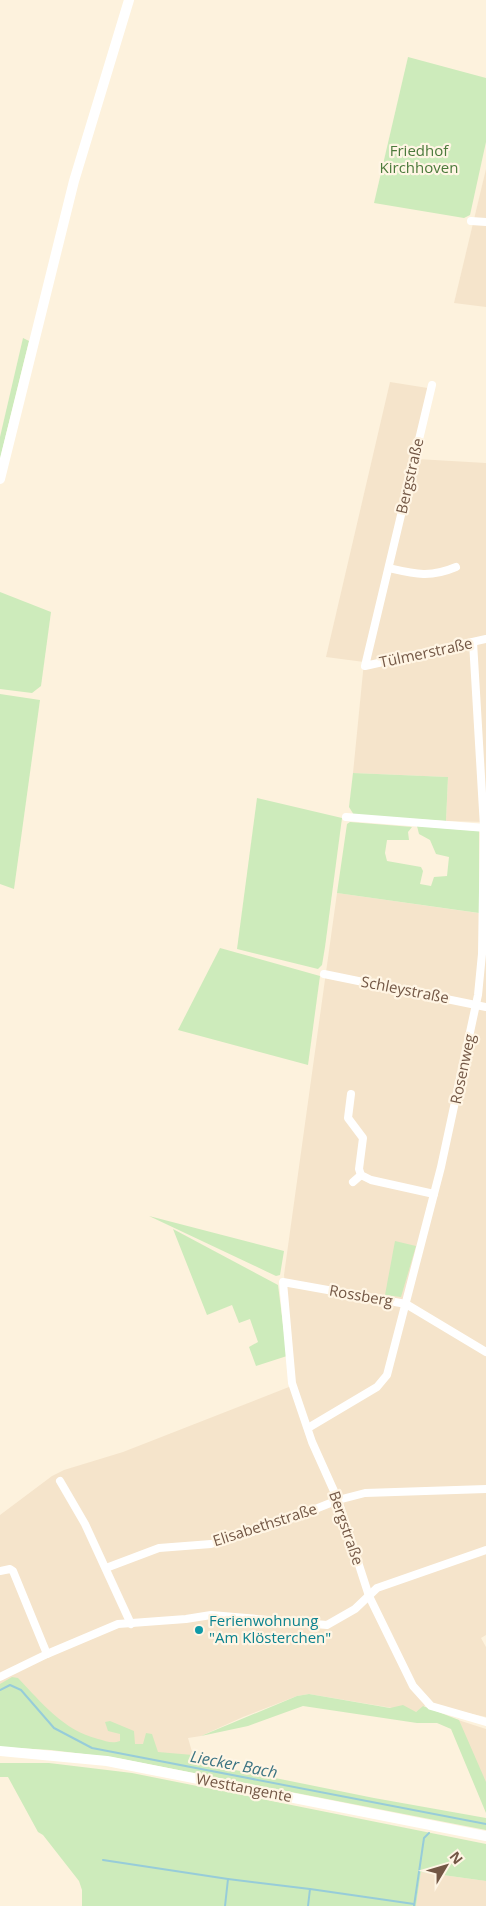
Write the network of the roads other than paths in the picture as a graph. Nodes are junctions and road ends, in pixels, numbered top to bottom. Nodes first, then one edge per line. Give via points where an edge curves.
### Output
1 (129, 0) edge
2 (471, 221) dead end
3 (486, 222) edge
4 (432, 385) dead end
5 (0, 478) edge
6 (456, 567) dead end
7 (389, 568) junction
8 (486, 639) edge
9 (473, 642) junction
10 (365, 666) joint
11 (346, 817) dead end
12 (485, 828) edge
13 (324, 974) dead end
14 (477, 1005) junction
15 (486, 1007) edge
16 (351, 1094) dead end
17 (361, 1175) junction
18 (353, 1182) dead end
19 (434, 1194) junction
20 (283, 1282) joint
21 (406, 1304) junction
22 (486, 1352) edge
23 (308, 1428) junction
24 (60, 1481) dead end
25 (486, 1488) edge
26 (338, 1500) junction
27 (486, 1550) edge
28 (106, 1568) junction
29 (0, 1570) edge
30 (369, 1596) junction
31 (131, 1624) junction
32 (47, 1654) junction
33 (0, 1677) edge
34 (486, 1722) edge
35 (0, 1751) edge
36 (486, 1836) edge

1 - 5 main road via 74,181
2 - 3 street
4 - 7 street, Bergstraße
6 - 7 street via 422,576
7 - 10 street, Bergstraße
8 - 9 street, Tülmerstraße
9 - 10 street, Tülmerstraße
9 - 12 street, Rosenweg
11 - 12 street
12 - 14 street, Rosenweg via 482,954
13 - 14 street, Schleystraße
14 - 15 street, Schleystraße
14 - 19 street, Rosenweg
16 - 17 street via 348,1118 363,1138
17 - 18 street
17 - 19 street
19 - 21 street, Rosenweg
20 - 21 street, Rossberg
20 - 23 street, Bergstraße via 292,1383
21 - 22 street, Rossberg
21 - 23 street, Rosenweg via 393,1357 381,1385
23 - 26 street, Bergstraße
24 - 28 street
25 - 26 street, Elisabethstraße via 365,1493
26 - 28 street, Elisabethstraße via 225,1540 163,1547
26 - 30 street, Bergstraße
27 - 30 street via 377,1588
28 - 31 street
29 - 32 street via 13,1571
30 - 31 street via 355,1609 327,1625 211,1615
30 - 34 street, Bergstraße via 413,1686 423,1698 431,1706
31 - 32 street via 118,1624
32 - 33 street
35 - 36 main road, Westtangente via 107,1760

